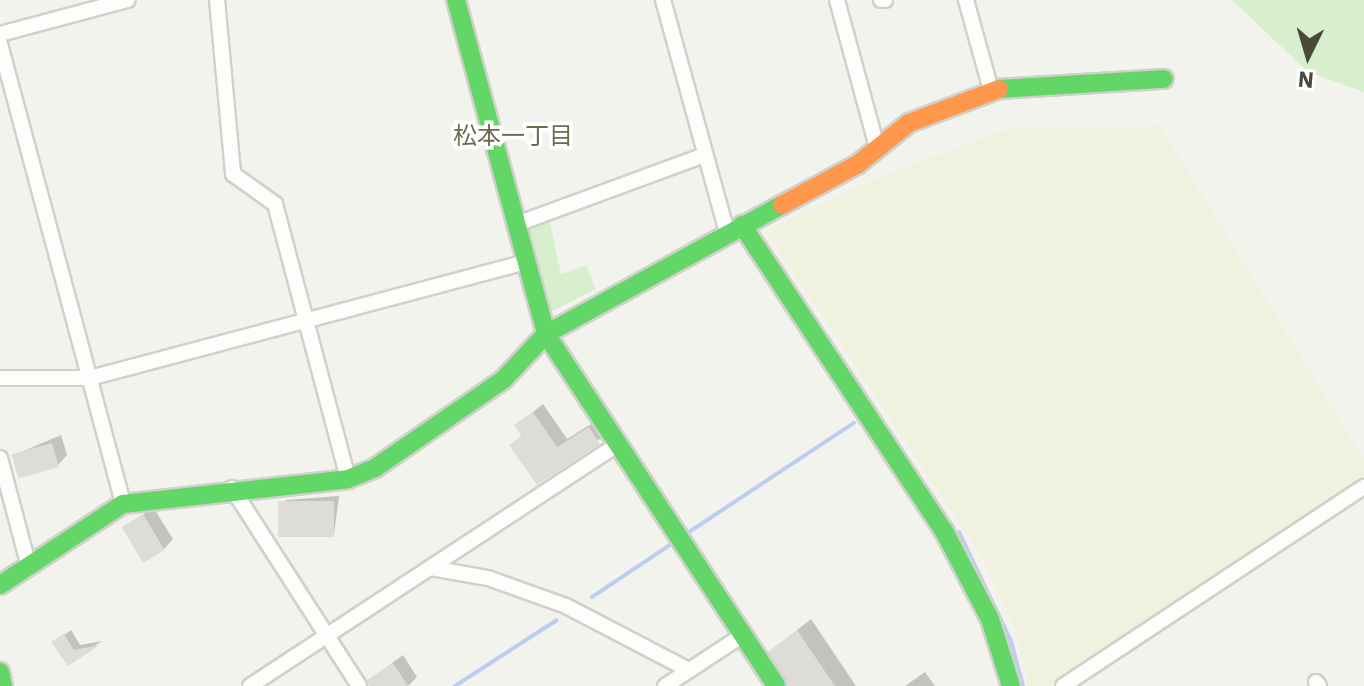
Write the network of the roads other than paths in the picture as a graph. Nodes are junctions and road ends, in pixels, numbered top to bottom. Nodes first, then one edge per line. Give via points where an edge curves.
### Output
1 (128, 0) edge
2 (217, 0) edge
3 (456, 0) edge
4 (663, 0) edge
5 (837, 0) edge
6 (966, 0) edge
7 (0, 34) edge
8 (0, 44) edge
9 (1164, 79) dead end
10 (991, 90) junction
11 (877, 147) junction
12 (705, 155) junction
13 (517, 224) junction
14 (734, 229) junction
15 (527, 262) junction
16 (306, 320) junction
17 (546, 334) junction
18 (0, 378) edge
19 (90, 378) junction
20 (618, 444) junction
21 (0, 458) edge
22 (348, 479) junction
23 (1364, 487) edge
24 (232, 488) junction
25 (123, 504) junction
26 (29, 567) junction
27 (431, 568) junction
28 (0, 585) edge
29 (743, 635) junction
30 (327, 636) junction
31 (689, 670) junction
32 (0, 672) edge
33 (3, 686) edge
34 (250, 686) edge
35 (359, 686) edge
36 (665, 686) edge
37 (776, 686) edge
38 (1011, 686) edge
39 (1063, 686) edge

1 - 7 street
2 - 16 street via 233,174 275,204
3 - 13 main road
4 - 12 street
5 - 11 street
6 - 10 street
8 - 19 street
9 - 10 main road
10 - 11 main road via 909,123
11 - 14 main road via 858,164
12 - 13 street
12 - 14 street
13 - 15 main road
14 - 17 main road
14 - 38 main road via 944,531 990,619
15 - 16 street
15 - 17 main road
16 - 19 street
16 - 22 street
17 - 20 main road
17 - 22 main road via 454,418
18 - 19 street
19 - 25 street
20 - 27 street
20 - 29 main road
21 - 26 street
22 - 24 main road
23 - 39 street
24 - 25 main road
24 - 30 street
25 - 26 main road
26 - 28 main road
27 - 30 street
27 - 31 street via 488,578 566,606
29 - 31 street
29 - 37 main road
30 - 34 street
30 - 35 street
31 - 36 street
32 - 33 main road

